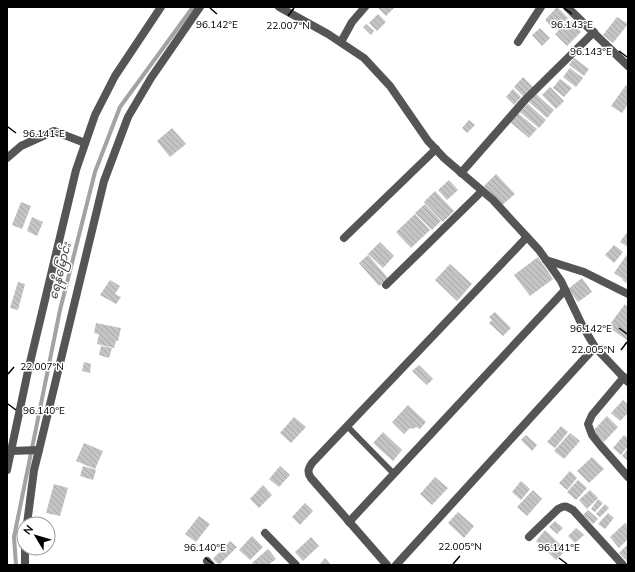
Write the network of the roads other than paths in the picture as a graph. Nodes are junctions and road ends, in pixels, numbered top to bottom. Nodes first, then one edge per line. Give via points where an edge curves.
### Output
1 (161, 7) edge
2 (200, 7) edge
3 (279, 7) edge
4 (365, 7) edge
5 (541, 7) edge
6 (567, 7) edge
7 (594, 32) junction
8 (341, 42) junction
9 (518, 42) dead end
10 (628, 66) edge
11 (85, 143) junction
12 (436, 149) junction
13 (7, 158) edge
14 (461, 173) junction
15 (482, 191) junction
16 (526, 237) junction
17 (344, 238) dead end
18 (546, 260) junction
19 (386, 285) dead end
20 (566, 290) junction
21 (628, 294) edge
22 (595, 347) junction
23 (626, 380) edge
24 (347, 426) junction
25 (37, 450) junction
26 (12, 451) junction
27 (7, 470) edge
28 (394, 474) junction
29 (628, 477) edge
30 (28, 516) edge
31 (350, 522) junction
32 (265, 533) dead end
33 (529, 536) dead end
34 (296, 565) edge
35 (387, 565) edge
36 (396, 565) edge
37 (623, 565) edge

1 - 11 street via 115,76 95,115
2 - 25 street via 151,78 128,117 104,181
3 - 8 street
4 - 8 street via 352,22
5 - 9 street
6 - 7 street
7 - 10 street
7 - 14 street via 525,100
8 - 12 street via 364,58 390,86
11 - 13 street via 54,131 21,146
11 - 26 street via 76,170
12 - 14 street
12 - 17 street
14 - 15 street
15 - 16 street
15 - 19 street
16 - 18 street
16 - 24 street
18 - 20 street
18 - 21 street via 584,272
20 - 22 street
20 - 28 street
22 - 23 street
22 - 36 street
23 - 29 street via 592,415 588,424 600,446
24 - 28 lane
24 - 31 street via 312,463 308,473
25 - 26 street
25 - 30 street
26 - 27 street
28 - 31 street
31 - 35 street
32 - 34 street
33 - 37 street via 558,509 567,506

